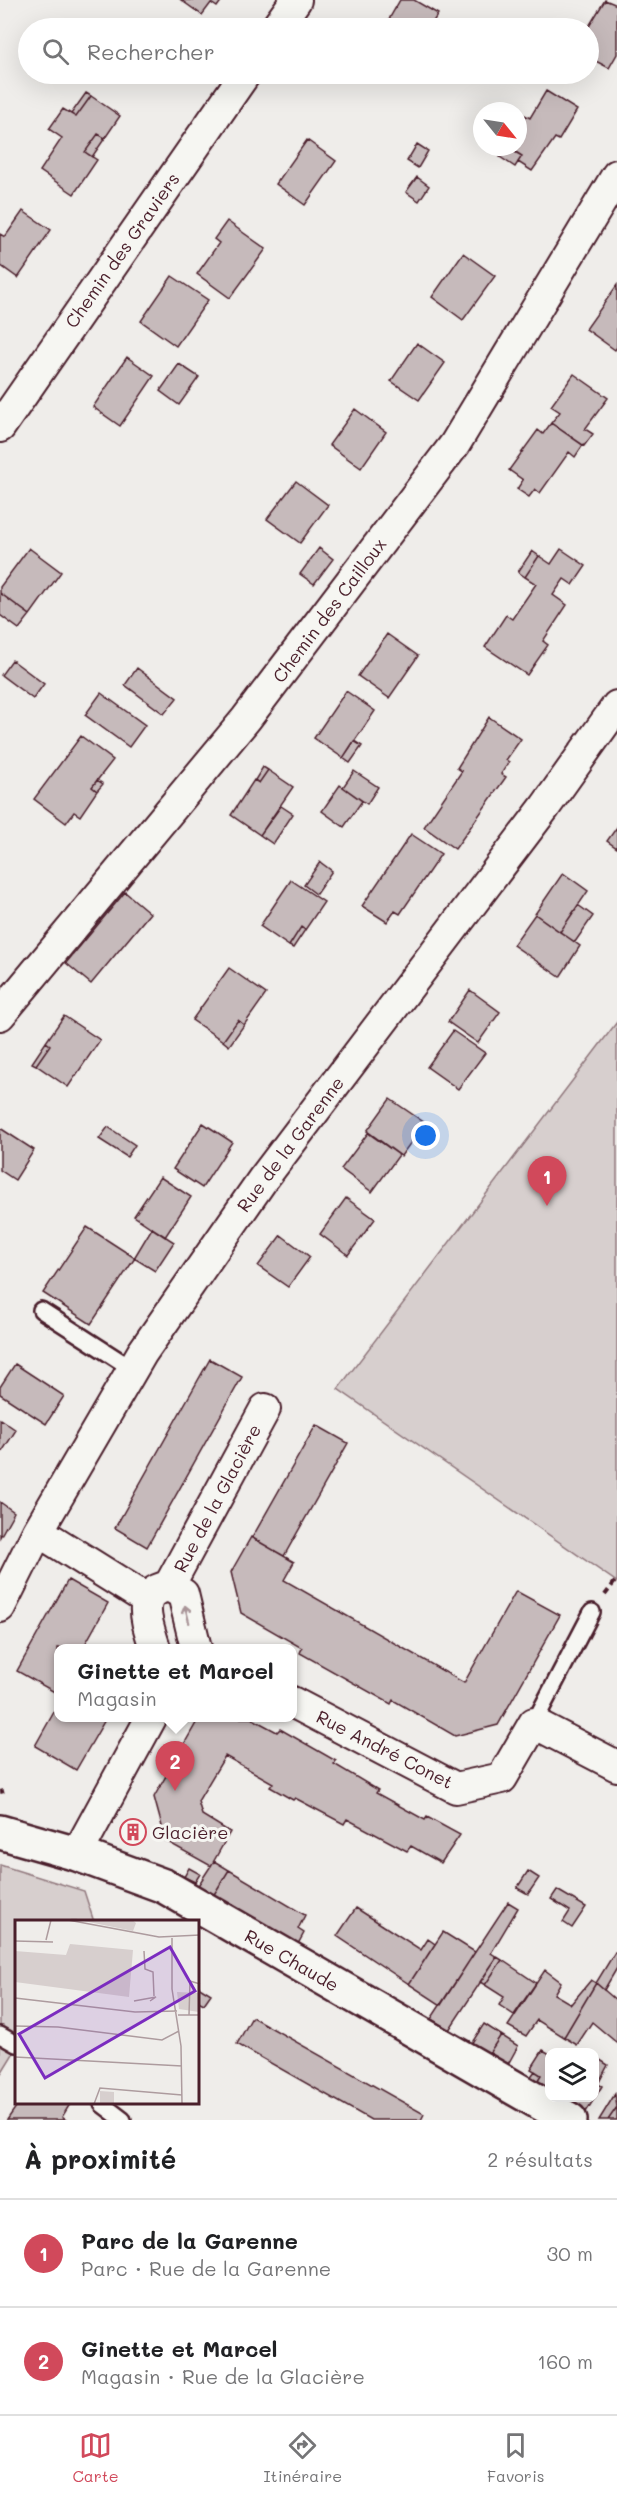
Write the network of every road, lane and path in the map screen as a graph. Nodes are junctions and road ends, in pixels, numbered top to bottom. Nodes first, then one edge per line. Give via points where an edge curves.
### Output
1 (296, 0) edge
2 (283, 18) edge
3 (238, 84) edge
4 (617, 175) edge
5 (0, 428) edge
6 (617, 706) edge
7 (0, 1015) edge
8 (41, 1310) dead end
9 (134, 1370) junction
10 (265, 1409) dead end
11 (38, 1531) junction
12 (158, 1593) junction
13 (0, 1607) edge
14 (592, 1612) dead end
15 (154, 1644) edge
16 (195, 1644) edge
17 (297, 1705) edge
18 (149, 1722) edge
19 (534, 1723) junction
20 (617, 1766) edge
21 (0, 1832) edge
22 (77, 1854) junction
23 (0, 2035) edge
24 (15, 2043) edge
25 (104, 2105) edge
26 (123, 2120) edge
27 (570, 2120) edge

1 - 2 street
3 - 5 street, Chemin des Graviers
4 - 7 street, Chemin des Cailloux via 455,444 246,719
6 - 9 street, Rue de la Garenne via 263,1179
8 - 9 lane
9 - 11 street, Rue de la Garenne
10 - 12 street, Rue de la Glacière
11 - 12 street
11 - 13 street, Rue de la Garenne
12 - 15 street via 144,1613
16 -> 12 street, Rue de la Glacière via 183,1594
14 - 19 lane
17 - 19 street, Rue André Conet via 456,1788 502,1778
18 - 22 street
19 - 20 street
21 - 22 street, Rue Chaude
22 - 27 street, Rue Chaude via 164,1886
23 - 24 lane
25 - 26 lane

